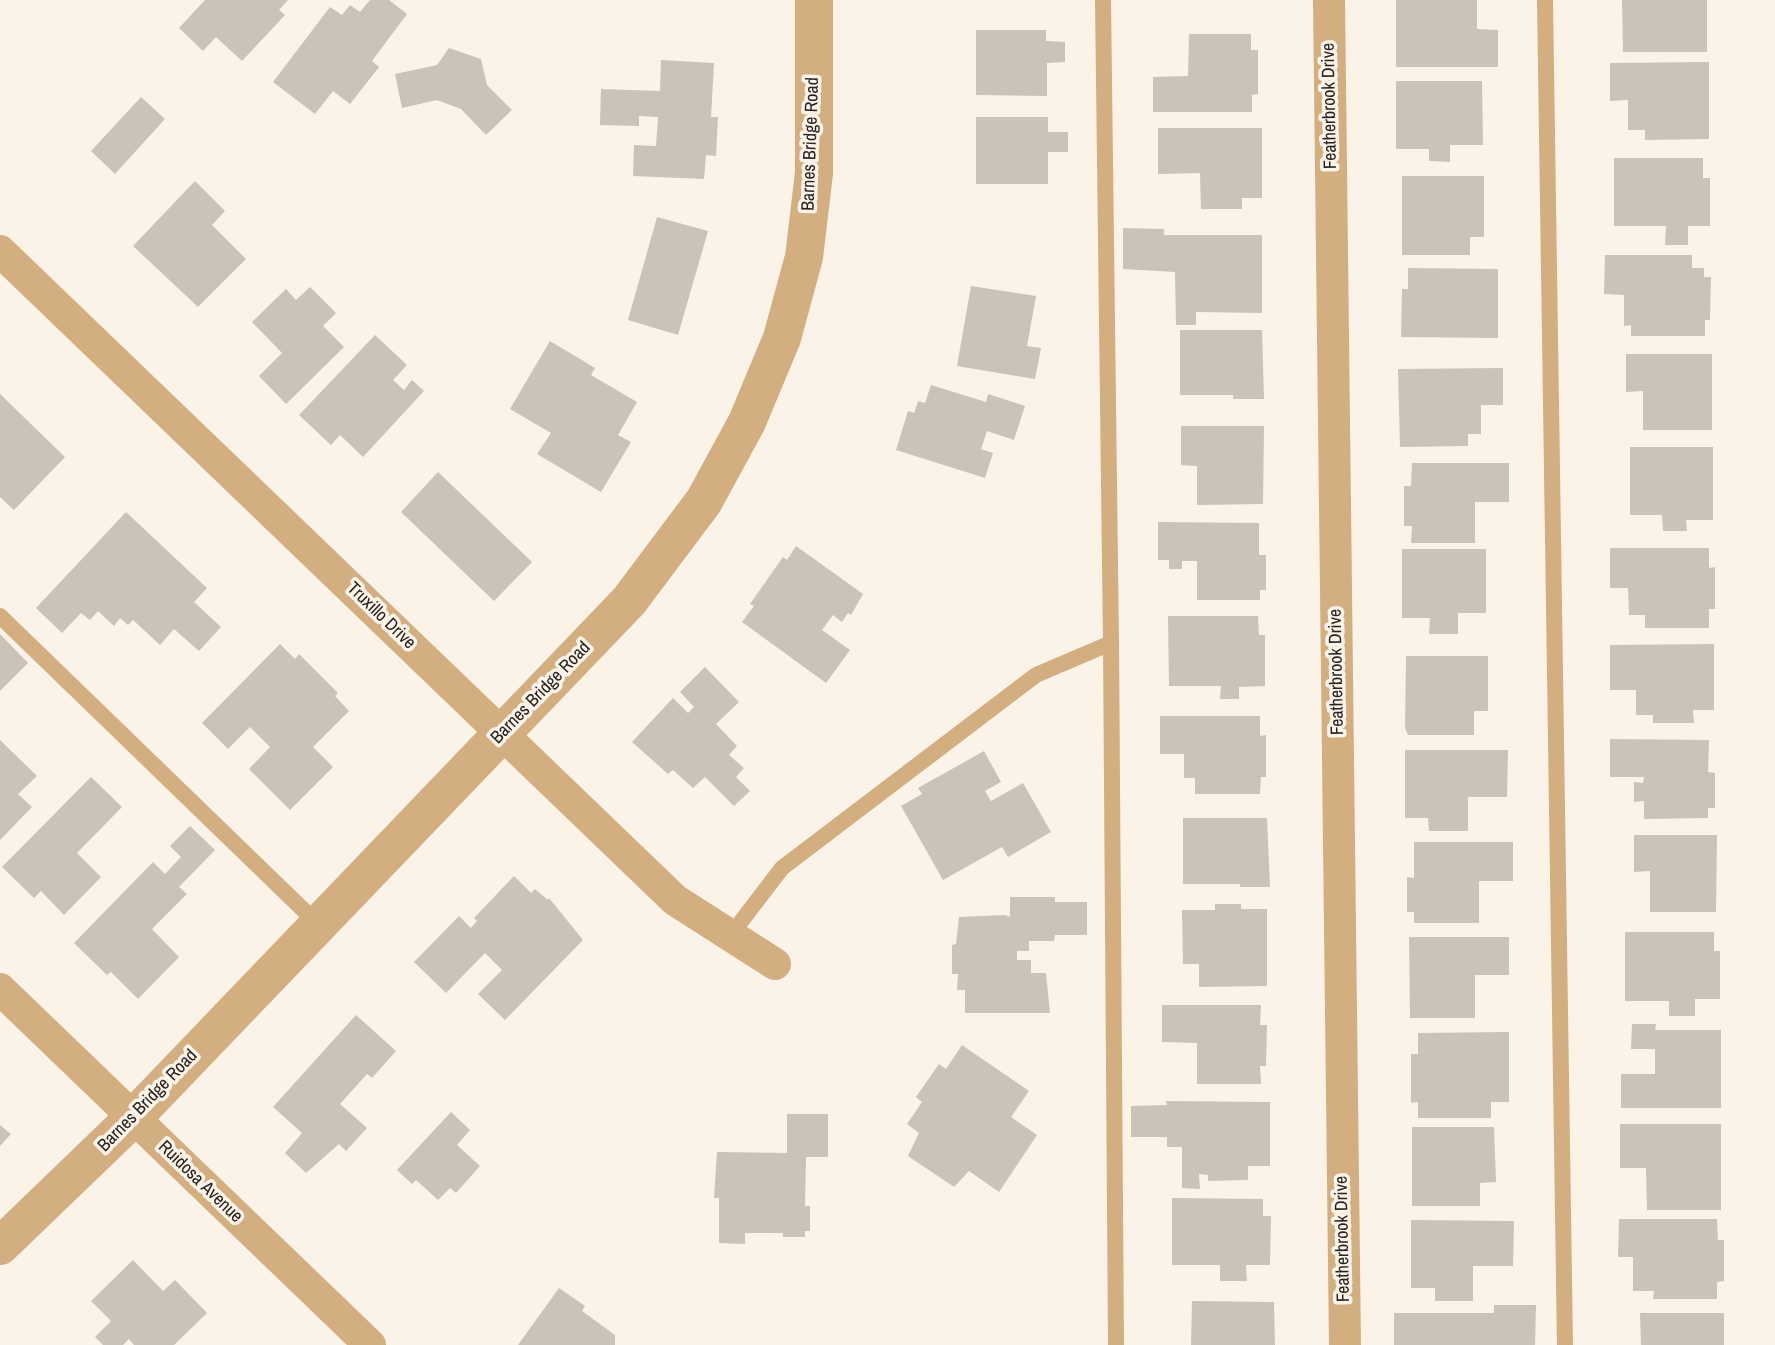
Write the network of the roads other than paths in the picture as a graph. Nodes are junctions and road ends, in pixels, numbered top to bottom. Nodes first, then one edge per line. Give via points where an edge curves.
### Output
1 (814, 0) edge
2 (1103, 0) edge
3 (1329, 0) edge
4 (1545, 0) edge
5 (0, 251) edge
6 (0, 616) edge
7 (1111, 643) junction
8 (503, 734) junction
9 (318, 924) junction
10 (730, 936) junction
11 (775, 964) dead end
12 (0, 989) edge
13 (133, 1118) junction
14 (0, 1246) edge
15 (370, 1345) edge
16 (1116, 1345) edge
17 (1345, 1345) edge
18 (1565, 1345) edge

1 - 8 street, Barnes Bridge Road via 814,173 804,257 782,338 747,422 704,501 629,601
2 - 7 lane
3 - 17 street, Featherbrook Drive
4 - 18 lane
5 - 8 street, Truxillo Drive
6 - 9 lane
7 - 10 lane via 1036,676 782,868
7 - 16 lane
8 - 9 street, Barnes Bridge Road
8 - 10 street, Truxillo Drive via 675,900
9 - 13 street, Barnes Bridge Road
10 - 11 street, Truxillo Drive
12 - 13 street, Ruidosa Avenue
13 - 14 street, Barnes Bridge Road
13 - 15 street, Ruidosa Avenue

